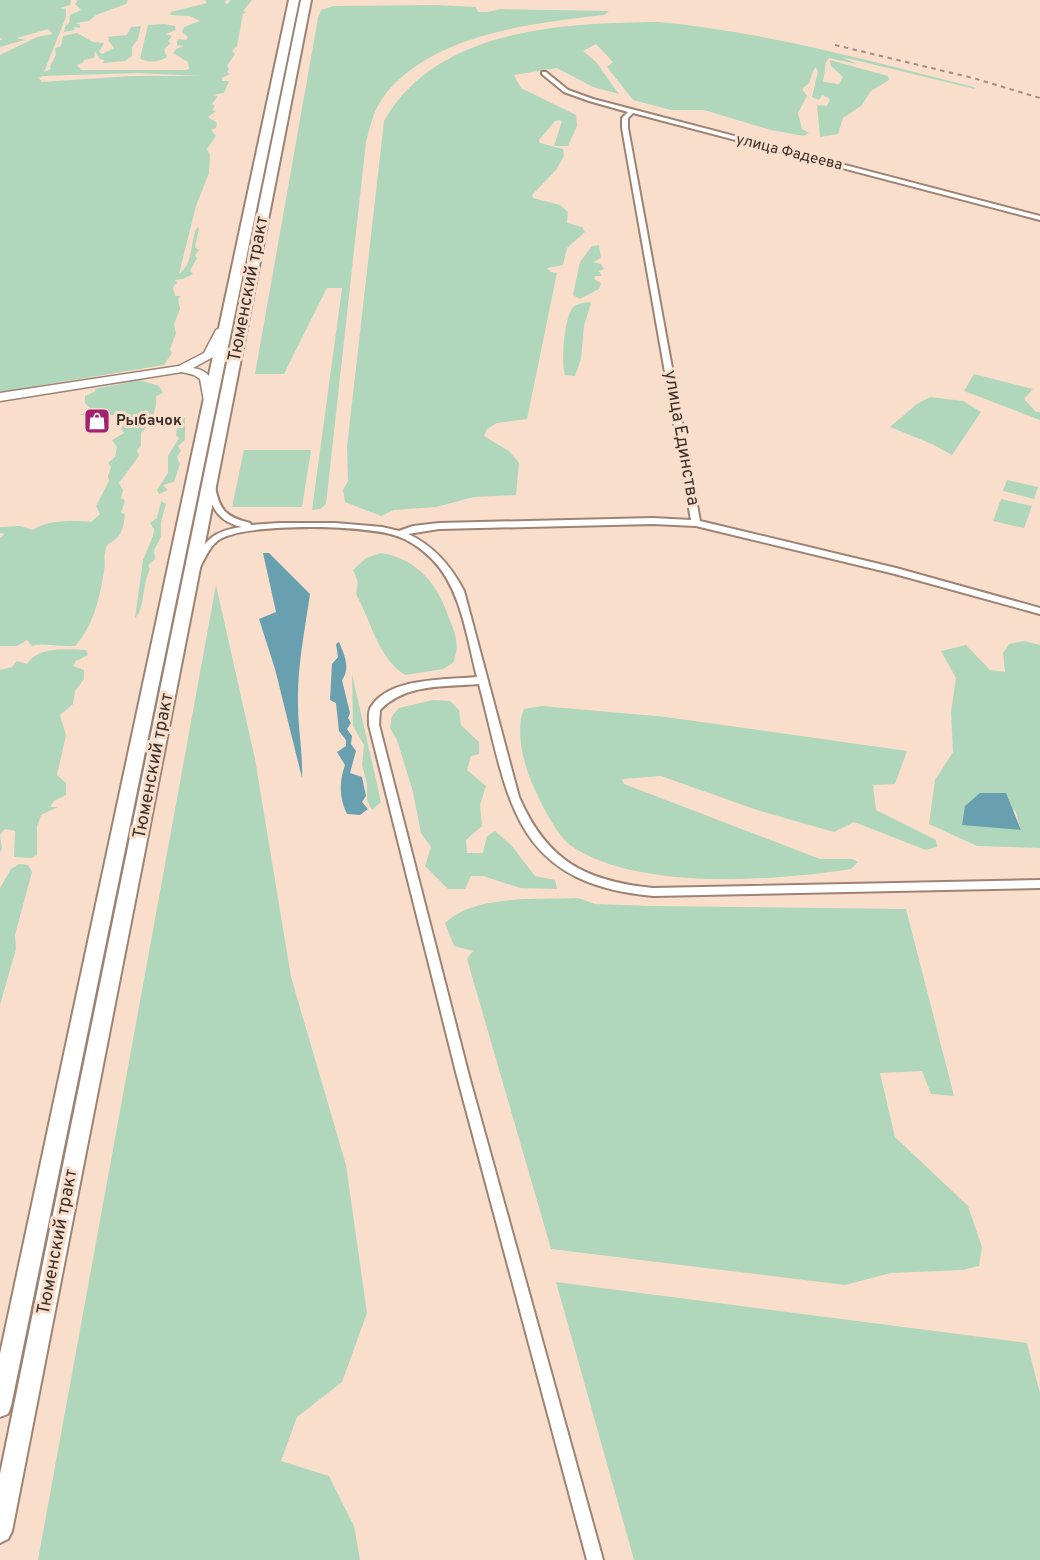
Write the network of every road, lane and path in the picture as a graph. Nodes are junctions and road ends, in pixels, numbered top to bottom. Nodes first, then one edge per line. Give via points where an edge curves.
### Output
1 (294, 0) edge
2 (306, 0) edge
3 (544, 73) dead end
4 (632, 112) junction
5 (1040, 218) edge
6 (228, 315) junction
7 (182, 369) junction
8 (0, 397) edge
9 (210, 401) junction
10 (210, 482) junction
11 (696, 523) junction
12 (259, 527) junction
13 (399, 534) junction
14 (191, 578) junction
15 (1040, 611) edge
16 (484, 680) junction
17 (1040, 884) edge
18 (0, 1406) edge
19 (0, 1531) edge
20 (596, 1560) edge

1 - 6 main road, Тюменский тракт
2 - 10 main road, Тюменский тракт
3 - 4 street, улица Фадеева via 578,96
4 - 5 street, улица Фадеева
4 - 11 street, улица Единства via 625,118 625,128
6 - 7 street via 213,351
6 - 9 main road, Тюменский тракт
7 - 8 street
7 - 9 street via 206,378
9 - 18 main road, Тюменский тракт
10 - 12 street via 215,507 221,515 232,522
10 - 14 main road, Тюменский тракт
11 - 13 street via 439,526
11 - 15 street, улица Единства
12 - 13 street via 367,527
12 - 14 street via 231,531 212,540
13 - 16 street via 428,550 454,580
14 - 19 main road, Тюменский тракт
16 - 17 street via 514,797 524,821 558,861 600,885 653,892
16 - 20 street via 392,694 375,709 374,725 463,1076

